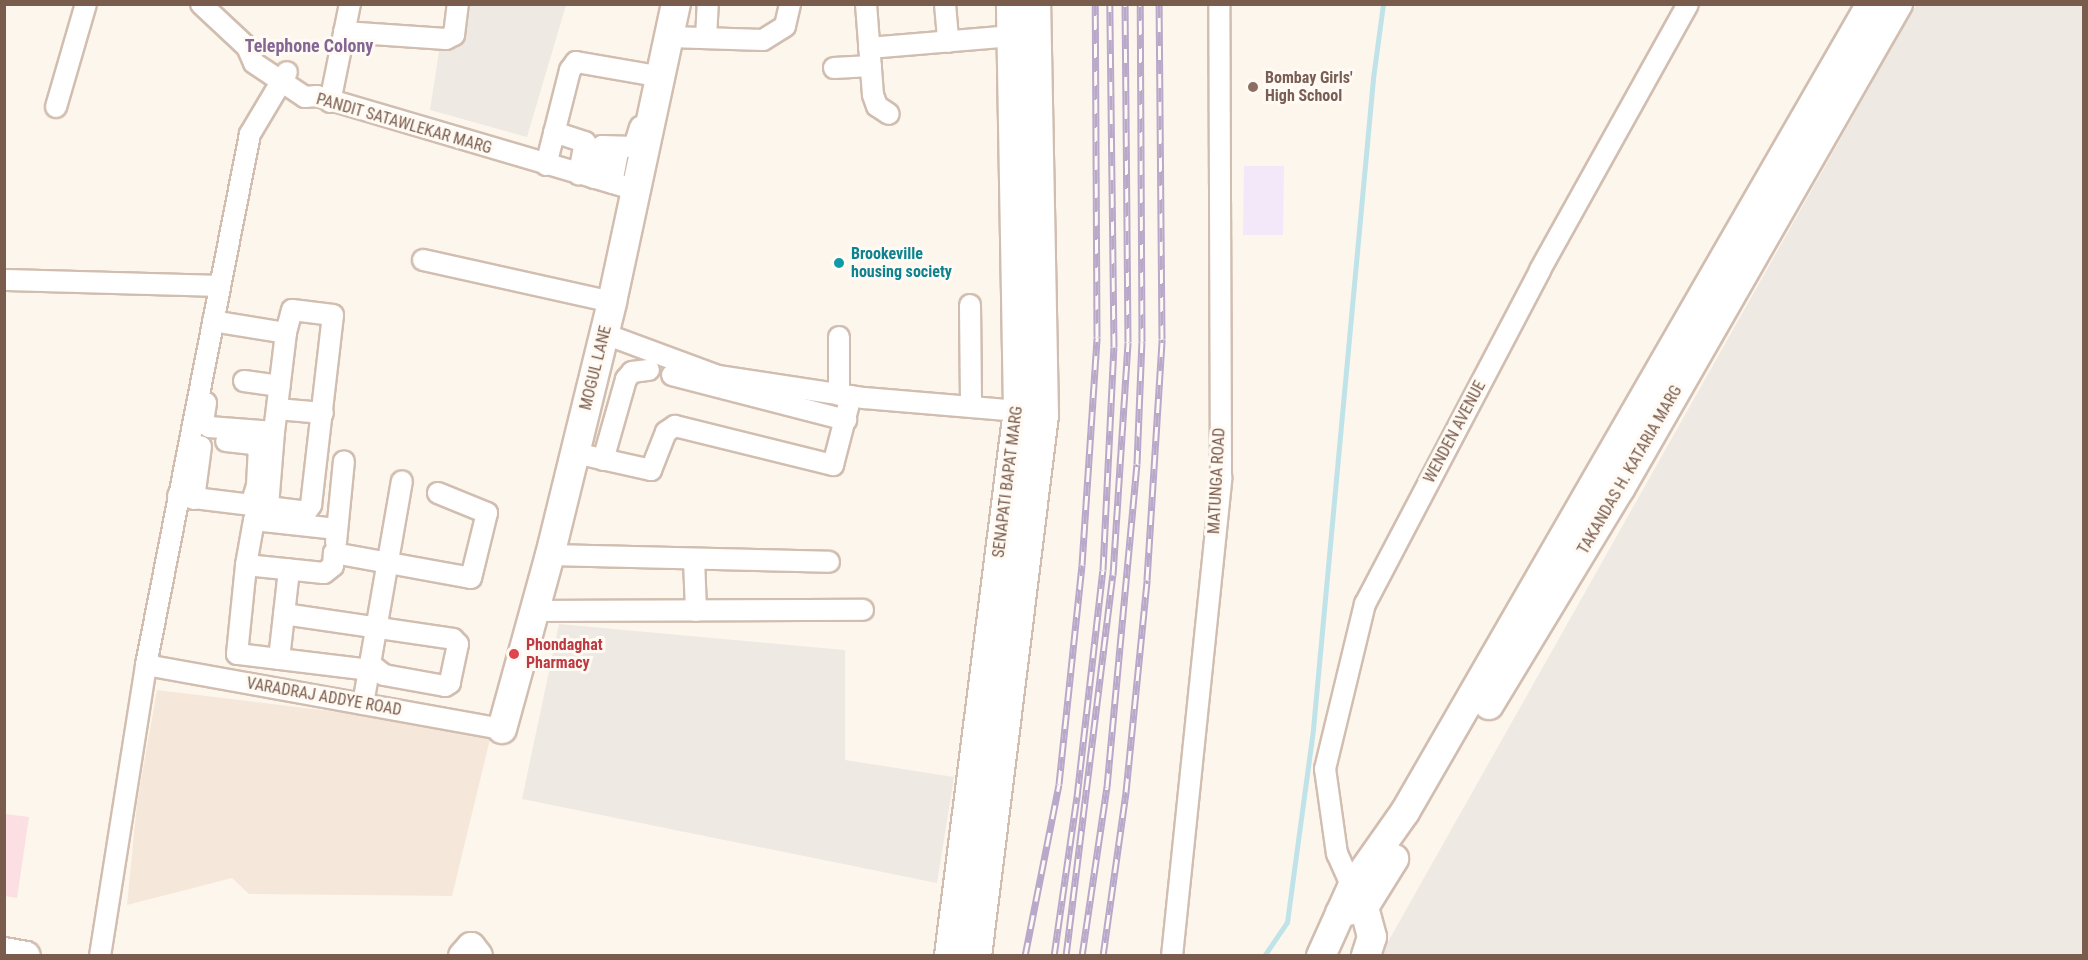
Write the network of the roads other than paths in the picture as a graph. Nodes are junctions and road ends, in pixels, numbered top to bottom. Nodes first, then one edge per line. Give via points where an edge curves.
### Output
1 (86, 4) edge
2 (350, 4) edge
3 (458, 4) edge
4 (676, 4) edge
5 (708, 4) edge
6 (790, 4) edge
7 (866, 4) edge
8 (945, 4) edge
9 (1011, 4) edge
10 (1036, 4) edge
11 (1219, 4) edge
12 (1688, 4) edge
13 (1871, 4) edge
14 (1898, 4) edge
15 (206, 6) edge
16 (344, 32) junction
17 (1012, 36) junction
18 (670, 37) junction
19 (706, 38) junction
20 (948, 42) junction
21 (870, 57) junction
22 (834, 68) dead end
23 (656, 76) junction
24 (284, 77) junction
25 (1026, 95) junction
26 (323, 99) junction
27 (650, 106) junction
28 (56, 107) dead end
29 (889, 114) dead end
30 (554, 132) junction
31 (546, 165) junction
32 (595, 179) junction
33 (639, 191) junction
34 (423, 260) dead end
35 (4, 280) edge
36 (220, 286) junction
37 (612, 302) junction
38 (970, 305) dead end
39 (219, 322) junction
40 (286, 333) junction
41 (605, 334) junction
42 (839, 337) dead end
43 (649, 370) dead end
44 (672, 375) dead end
45 (244, 381) dead end
46 (280, 386) junction
47 (845, 395) junction
48 (971, 405) junction
49 (277, 409) junction
50 (1031, 412) junction
51 (323, 413) junction
52 (846, 420) junction
53 (274, 432) junction
54 (196, 437) junction
55 (575, 453) junction
56 (603, 460) junction
57 (344, 461) dead end
58 (402, 480) dead end
59 (438, 493) dead end
60 (186, 498) junction
61 (337, 529) junction
62 (334, 553) junction
63 (550, 555) junction
64 (694, 559) junction
65 (388, 562) junction
66 (829, 562) dead end
67 (246, 565) junction
68 (289, 570) junction
69 (862, 610) dead end
70 (535, 611) junction
71 (696, 611) junction
72 (1533, 613) junction
73 (284, 614) junction
74 (377, 627) junction
75 (279, 659) junction
76 (146, 665) junction
77 (370, 667) junction
78 (363, 705) junction
79 (502, 729) joint
80 (1352, 903) junction
81 (4, 952) edge
82 (26, 956) edge
83 (100, 956) edge
84 (949, 956) edge
85 (977, 956) edge
86 (1172, 956) edge
87 (1321, 956) edge
88 (1366, 956) edge

1 - 28 street
2 - 16 street
3 - 16 street via 454,35 446,39
4 - 18 main road, MOGUL LANE
5 - 19 street
6 - 19 street via 785,26 771,37
7 - 21 street
8 - 20 street
9 - 17 main road, SENAPATI BAPAT MARG
10 - 25 main road, SENAPATI BAPAT MARG
11 - 86 street, MATUNGA ROAD via 1221,478
12 - 80 street, WENDEN AVENUE via 1540,270 1365,604 1325,769 1337,854
13 - 72 main road, TAKANDAS H. KATARIA MARG
14 - 72 main road, TAKANDAS H. KATARIA MARG
15 - 24 street, PANDIT SATAWLEKAR MARG via 218,24 247,47 254,63
16 - 26 street
17 - 20 street
17 - 25 main road, SENAPATI BAPAT MARG
18 - 19 street
18 - 23 main road, MOGUL LANE
20 - 21 street
21 - 22 street
21 - 29 street via 874,101
23 - 27 main road, MOGUL LANE
23 - 30 street via 576,62 570,70
24 - 26 street, PANDIT SATAWLEKAR MARG via 305,97
24 - 36 street via 250,134
25 - 50 main road, SENAPATI BAPAT MARG
26 - 31 street, PANDIT SATAWLEKAR MARG
27 - 32 street via 636,144 602,146
27 - 33 main road, MOGUL LANE
30 - 31 street
30 - 32 street via 585,141
31 - 32 street, PANDIT SATAWLEKAR MARG
32 - 33 street, PANDIT SATAWLEKAR MARG
33 - 37 main road, MOGUL LANE
34 - 37 street
35 - 36 street
36 - 39 street
37 - 41 main road, MOGUL LANE
38 - 48 street
39 - 40 street
39 - 53 street via 203,422 209,427
39 - 54 street
40 - 46 street
40 - 51 street via 292,310 333,315
41 - 47 street via 718,376
41 - 55 main road, MOGUL LANE
42 - 47 street
43 - 56 street via 632,372 626,379
44 - 52 street
45 - 46 street
46 - 49 street
47 - 48 street
47 - 52 street
48 - 50 street
49 - 51 street
49 - 53 street
50 - 84 main road, SENAPATI BAPAT MARG
50 - 85 main road, SENAPATI BAPAT MARG
51 - 53 street via 311,505 306,512 268,507
52 - 56 street via 833,465 675,426 666,432 651,470
54 - 60 street
54 - 60 street via 257,446 257,485 249,506
55 - 56 street
55 - 63 main road, MOGUL LANE
57 - 61 street
58 - 65 street
59 - 65 street via 487,513 475,575 466,578
60 - 76 street
61 - 62 street
61 - 67 street via 254,520
62 - 65 street
62 - 68 street via 329,571
63 - 64 street
63 - 70 main road, MOGUL LANE
64 - 66 street
64 - 71 street
65 - 74 street
67 - 68 street
67 - 75 street via 236,652
68 - 73 street
69 - 71 street
70 - 71 street
70 - 79 main road, MOGUL LANE
72 - 80 main road, TAKANDAS H. KATARIA MARG via 1411,817
73 - 74 street
73 - 75 street
74 - 77 street
74 - 77 street via 453,639 458,648 450,683 445,686 384,675
75 - 77 street
76 - 78 street, VARADRAJ ADDYE ROAD
76 - 83 street
77 - 78 street
78 - 79 street, VARADRAJ ADDYE ROAD
80 - 87 main road, TAKANDAS H. KATARIA MARG
80 - 88 main road via 1372,937
81 - 82 main road

